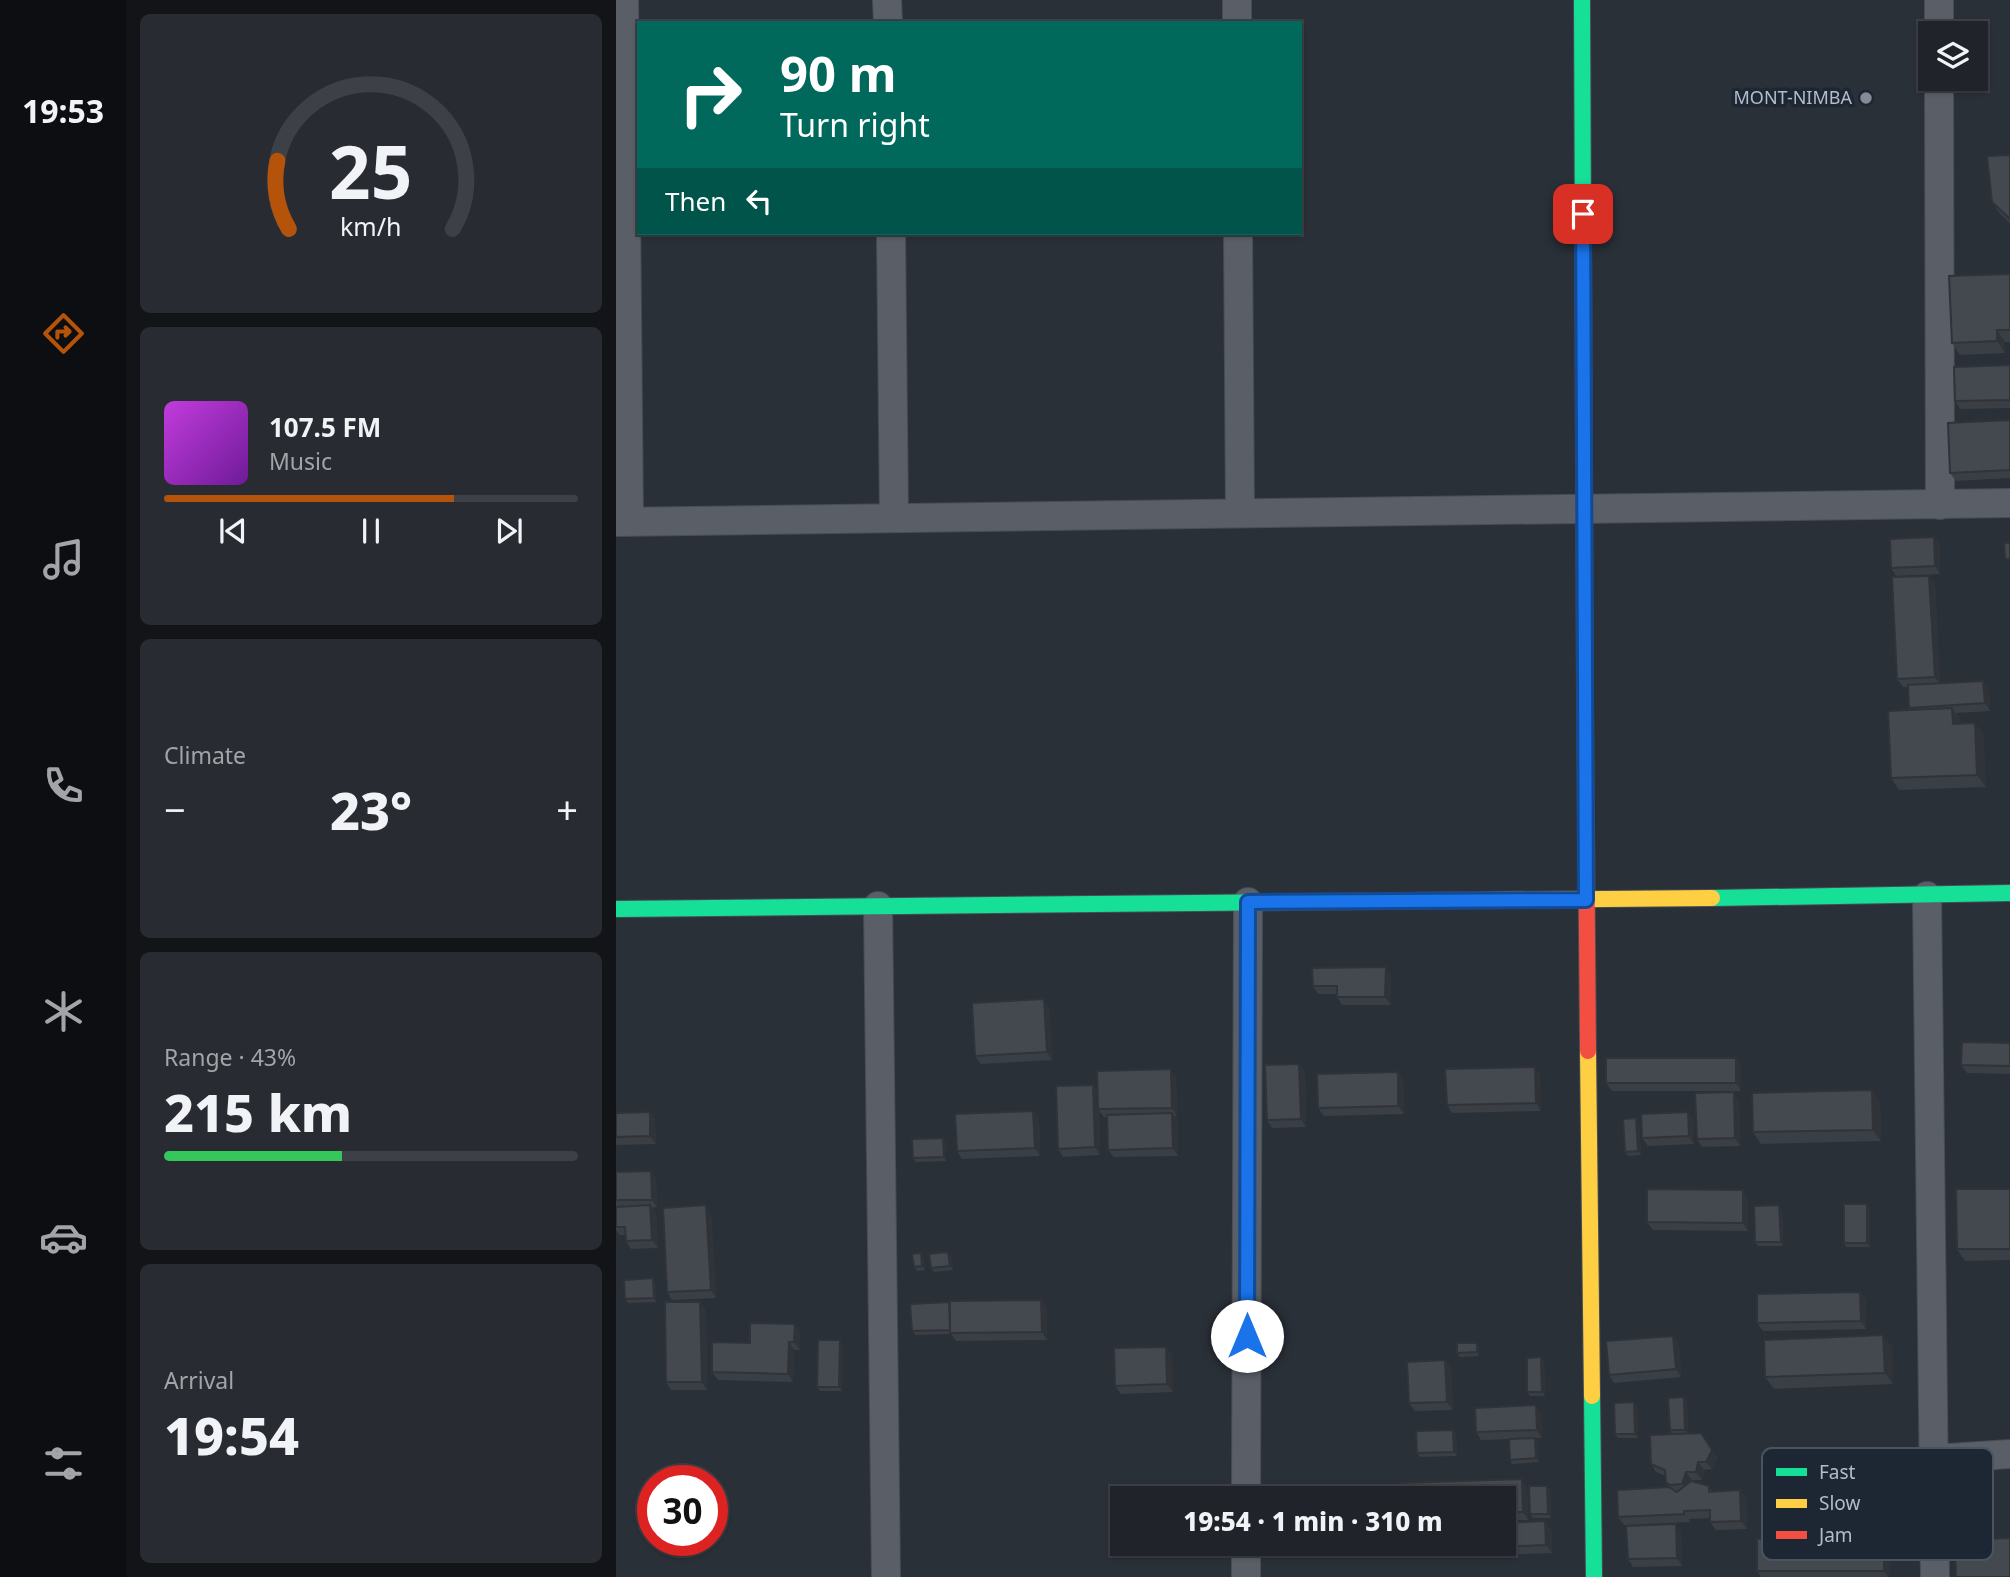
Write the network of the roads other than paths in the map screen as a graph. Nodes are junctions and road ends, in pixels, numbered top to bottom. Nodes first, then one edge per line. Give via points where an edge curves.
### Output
1 (624, 0) edge
2 (887, 0) edge
3 (1237, 0) edge
4 (1582, 0) edge
5 (1939, 0) edge
6 (888, 21) edge
7 (1237, 21) edge
8 (1939, 21) edge
9 (1939, 91) edge
10 (891, 235) edge
11 (1238, 235) edge
12 (2010, 503) edge
13 (1941, 505) junction
14 (1584, 507) junction
15 (1240, 512) junction
16 (894, 517) junction
17 (622, 522) edge
18 (2010, 893) edge
19 (1927, 896) junction
20 (1586, 900) junction
21 (1248, 902) junction
22 (878, 906) junction
23 (616, 909) edge
24 (1934, 1448) edge
25 (1246, 1486) edge
26 (1246, 1556) edge
27 (886, 1577) edge
28 (1246, 1577) edge
29 (1594, 1577) edge

1 - 17 street
2 - 6 street
3 - 7 street
4 - 14 street
5 - 8 street
9 - 13 street
10 - 16 street
11 - 15 street
12 - 13 street
13 - 14 street
14 - 15 street
14 - 20 street
15 - 16 street
16 - 17 street
18 - 19 street
19 - 20 street
19 - 24 street
20 - 21 street
20 - 29 street
21 - 22 street
21 - 25 street
22 - 23 street
22 - 27 street
26 - 28 street

